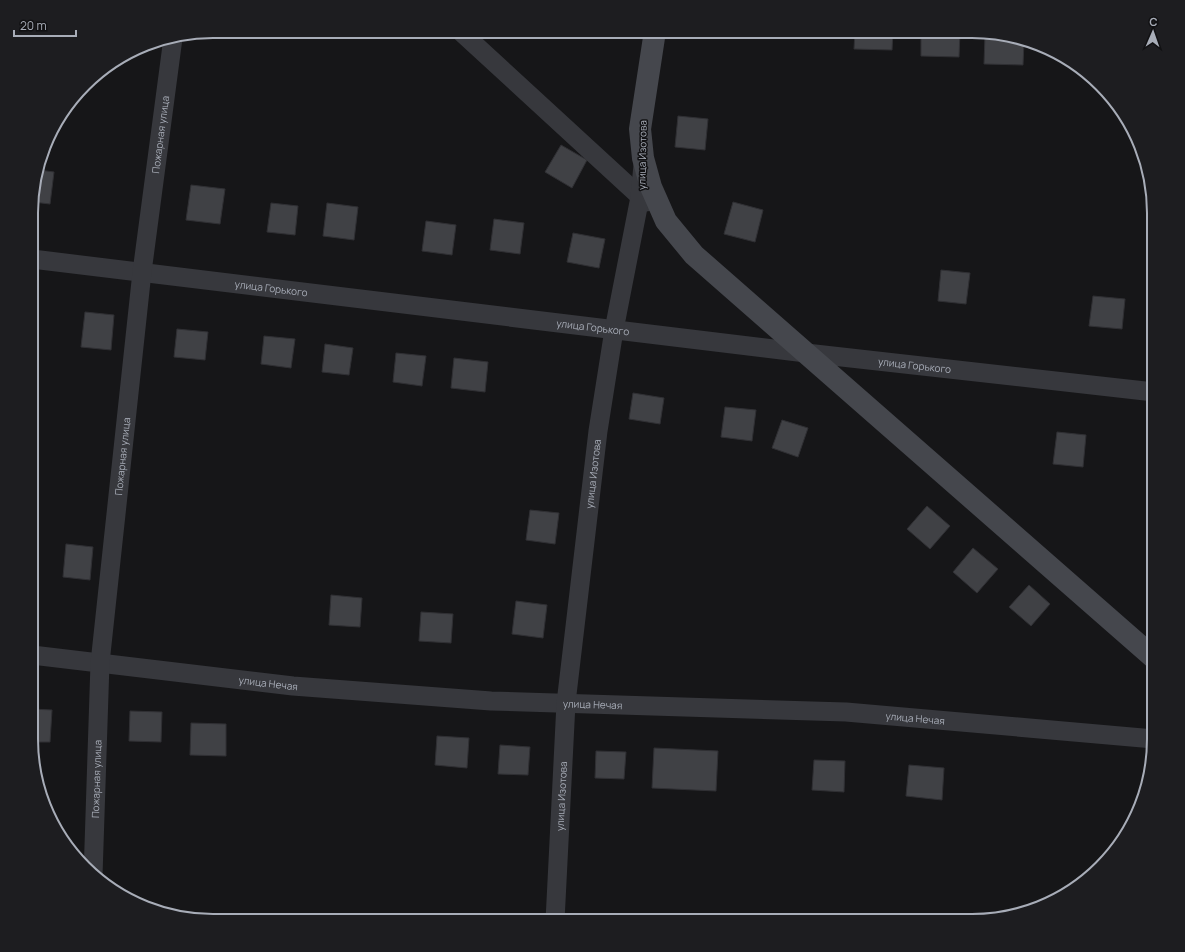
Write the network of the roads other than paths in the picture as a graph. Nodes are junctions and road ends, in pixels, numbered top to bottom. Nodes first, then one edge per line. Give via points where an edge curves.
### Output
1 (468, 38) edge
2 (654, 38) edge
3 (172, 43) edge
4 (644, 158) junction
5 (640, 197) junction
6 (666, 221) junction
7 (38, 260) edge
8 (142, 272) junction
9 (614, 330) junction
10 (806, 353) junction
11 (1147, 391) edge
12 (1147, 652) edge
13 (38, 656) edge
14 (100, 663) junction
15 (566, 703) junction
16 (1147, 738) edge
17 (93, 867) edge
18 (555, 914) edge

1 - 5 street
2 - 4 main road, улица Изотова via 640,129
3 - 8 street, Пожарная улица
4 - 5 street, улица Изотова
4 - 6 main road via 651,187
5 - 6 street
5 - 9 street, улица Изотова
6 - 10 main road via 694,255
7 - 8 street, улица Горького
8 - 9 street, улица Горького
8 - 14 street, Пожарная улица
9 - 10 street, улица Горького
9 - 15 street, улица Изотова via 598,431
10 - 11 street, улица Горького
10 - 12 main road
13 - 14 street, улица Нечая
14 - 15 street, улица Нечая via 293,686 491,701
14 - 17 street, Пожарная улица
15 - 16 street, улица Нечая via 846,712
15 - 18 street, улица Изотова

